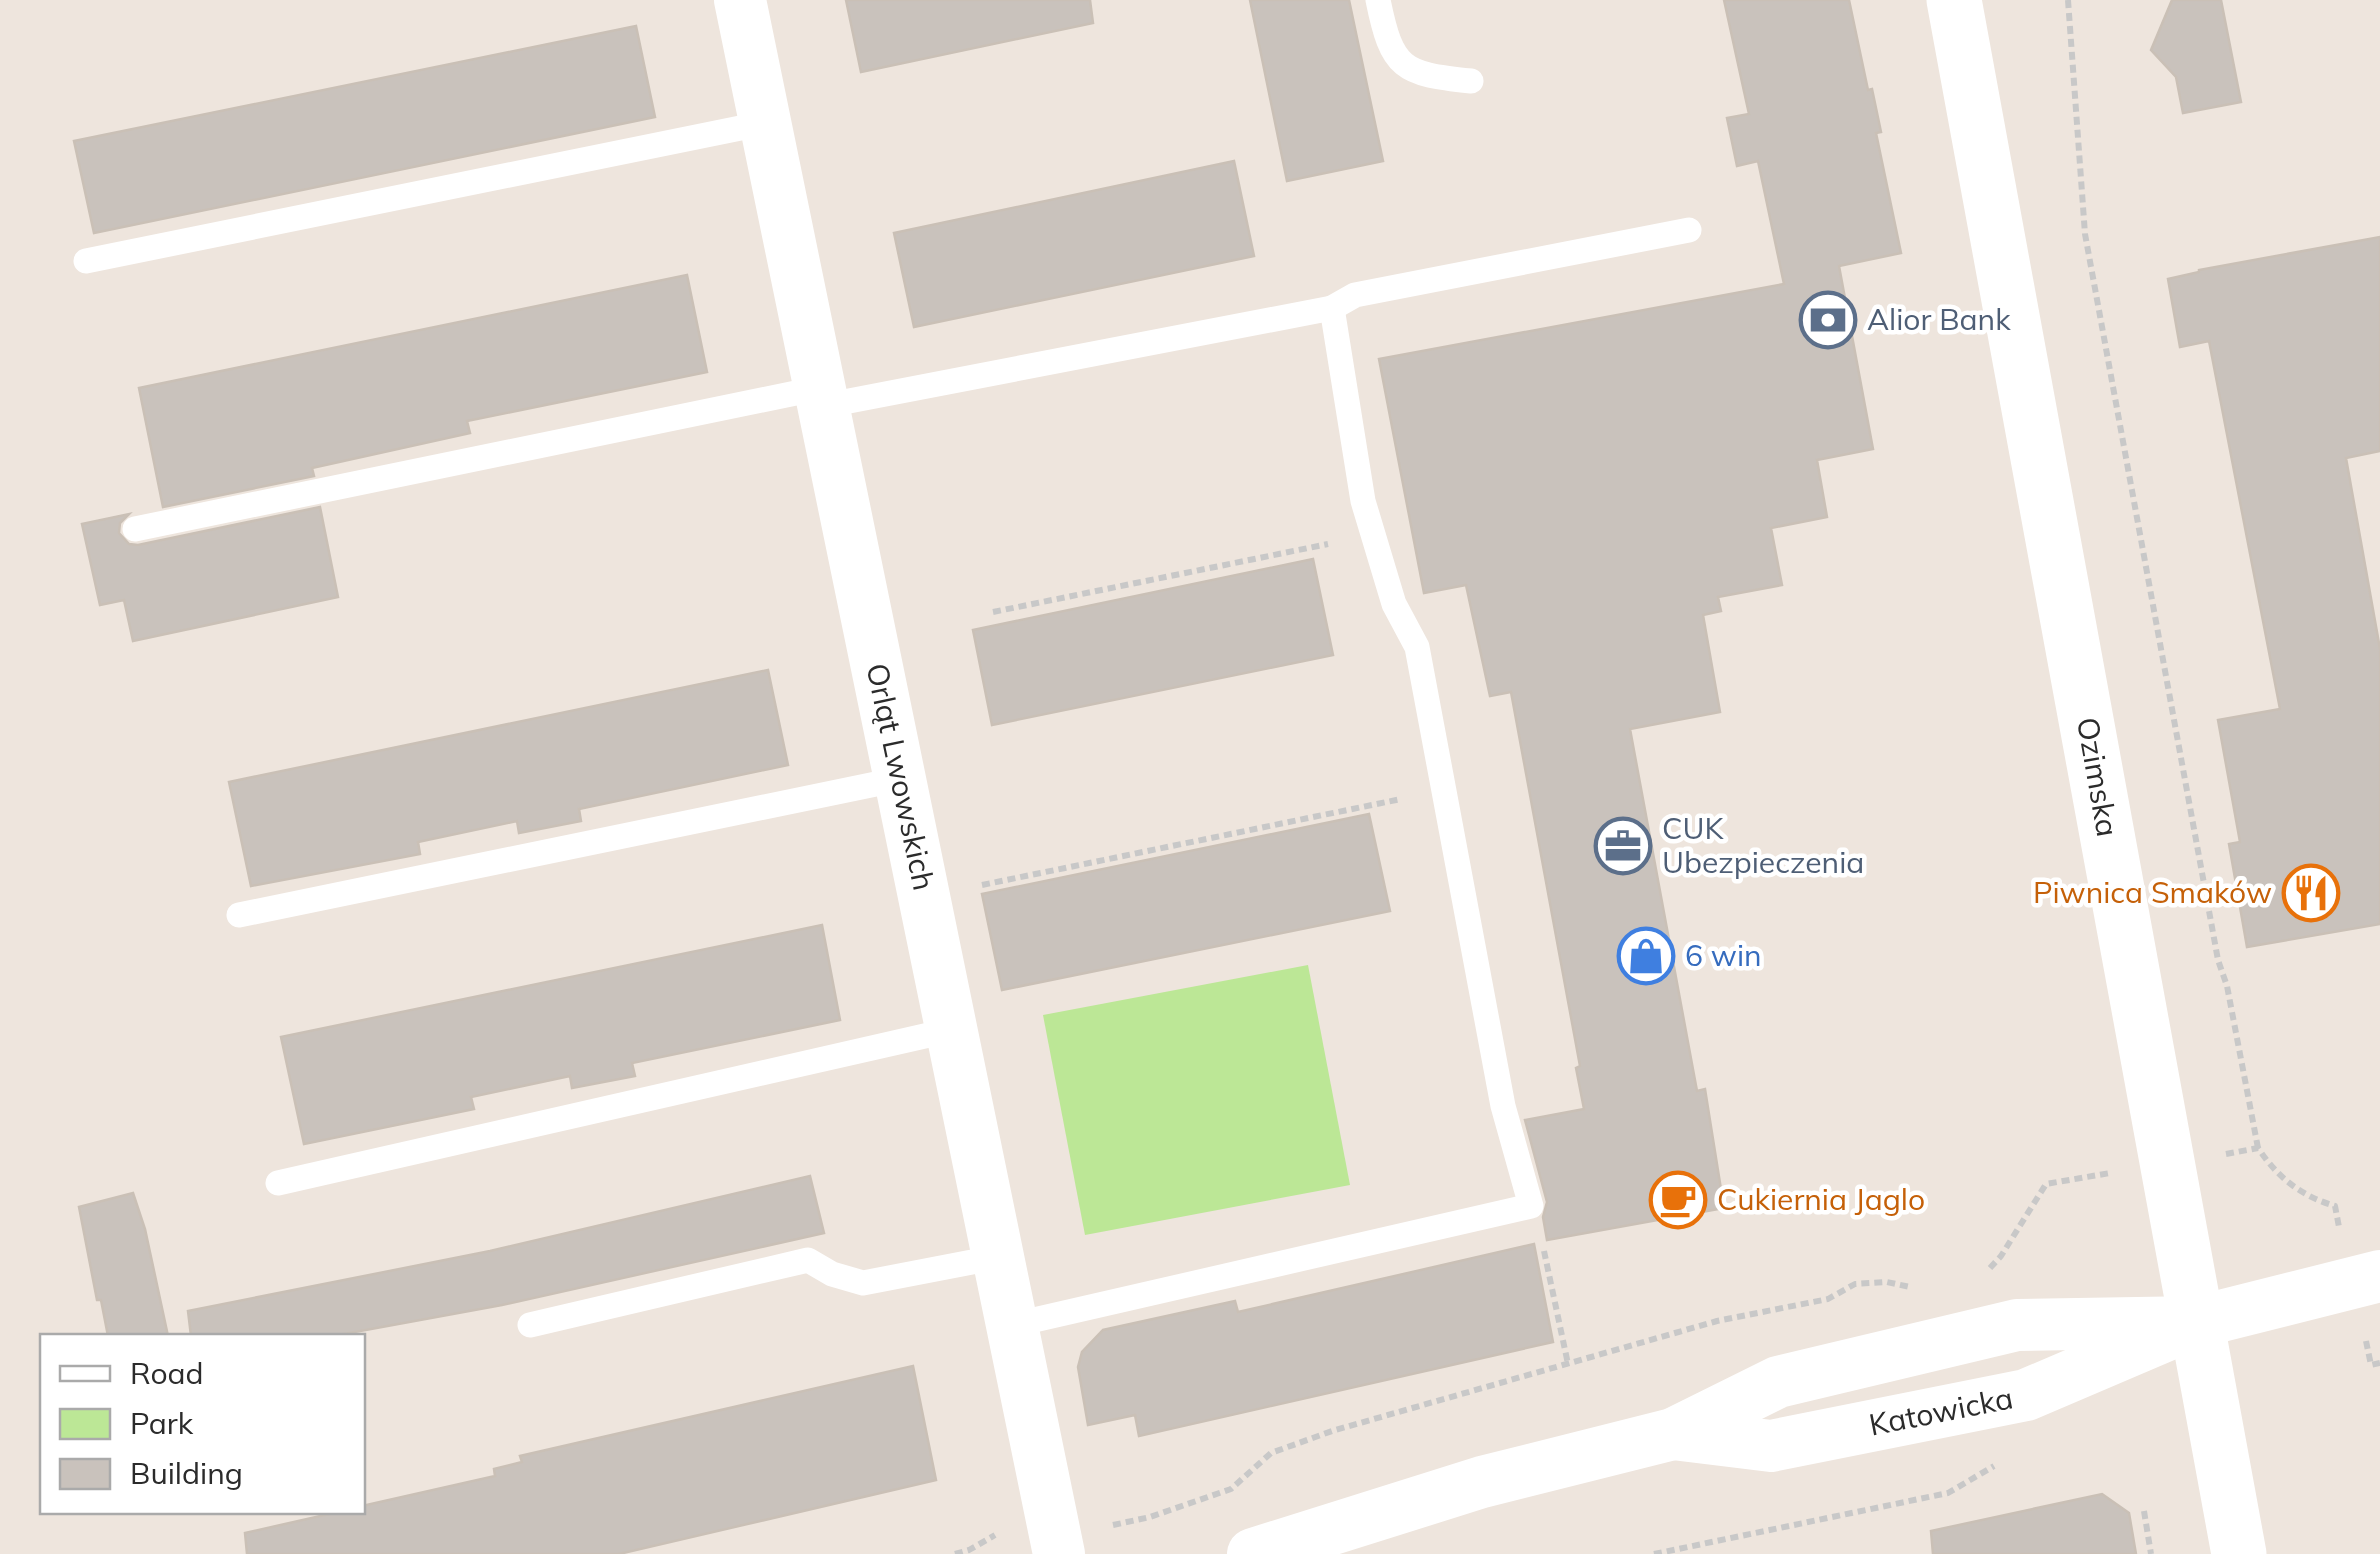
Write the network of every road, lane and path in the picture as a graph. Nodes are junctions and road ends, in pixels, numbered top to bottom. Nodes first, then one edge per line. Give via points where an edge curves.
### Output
1 (740, 0) edge
2 (1378, 0) edge
3 (1954, 0) edge
4 (2068, 0) edge
5 (1471, 81) dead end
6 (765, 122) junction
7 (1690, 230) dead end
8 (86, 262) dead end
9 (1332, 308) junction
10 (822, 397) junction
11 (135, 529) dead end
12 (1374, 535) junction
13 (993, 612) dead end
14 (900, 779) junction
15 (1444, 790) junction
16 (981, 885) dead end
17 (239, 916) dead end
18 (951, 1030) junction
19 (2258, 1148) junction
20 (2238, 1152) dead end
21 (2100, 1175) dead end
22 (278, 1183) dead end
23 (1531, 1206) junction
24 (2341, 1234) dead end
25 (998, 1257) junction
26 (2380, 1276) edge
27 (1981, 1278) dead end
28 (1915, 1288) dead end
29 (2197, 1322) junction
30 (530, 1325) dead end
31 (1012, 1325) junction
32 (2365, 1336) dead end
33 (2380, 1363) edge
34 (1568, 1364) junction
35 (1673, 1434) junction
36 (2007, 1458) dead end
37 (2144, 1512) dead end
38 (1056, 1539) edge
39 (955, 1554) edge
40 (1253, 1554) edge
41 (1654, 1554) edge
42 (2151, 1554) edge
43 (2239, 1554) edge

1 - 6 street, Orląt Lwowskich
2 - 5 lane via 1386,38 1401,65
3 - 29 main road, Ozimska
4 - 19 path via 2086,234
6 - 8 lane
6 - 10 street, Orląt Lwowskich
7 - 9 lane via 1355,295
9 - 10 lane
9 - 12 lane
10 - 11 lane
10 - 14 street, Orląt Lwowskich
12 - 13 path
12 - 15 lane via 1394,604 1418,646
14 - 17 lane
14 - 18 street, Orląt Lwowskich
15 - 16 path
15 - 23 lane via 1502,1106
18 - 22 lane
18 - 25 street, Orląt Lwowskich
19 - 20 path
19 - 24 path via 2284,1181 2335,1206
21 - 27 path via 2046,1184
23 - 31 lane
23 - 34 path
25 - 30 lane via 863,1283 808,1260
25 - 31 street, Orląt Lwowskich
26 - 29 street, Katowicka
28 - 34 path via 1855,1284 1828,1299 1717,1321
29 - 35 street, Katowicka via 2016,1325 1778,1382
29 - 35 street, Katowicka via 2026,1395 1772,1446
29 - 43 main road, Ozimska
31 - 38 street, Orląt Lwowskich
32 - 33 path via 2371,1365
34 - 38 path via 1332,1431 1271,1453 1231,1490
35 - 40 street, Katowicka via 1482,1482
36 - 41 path via 1948,1493
37 - 42 path
38 - 39 path via 1021,1520

